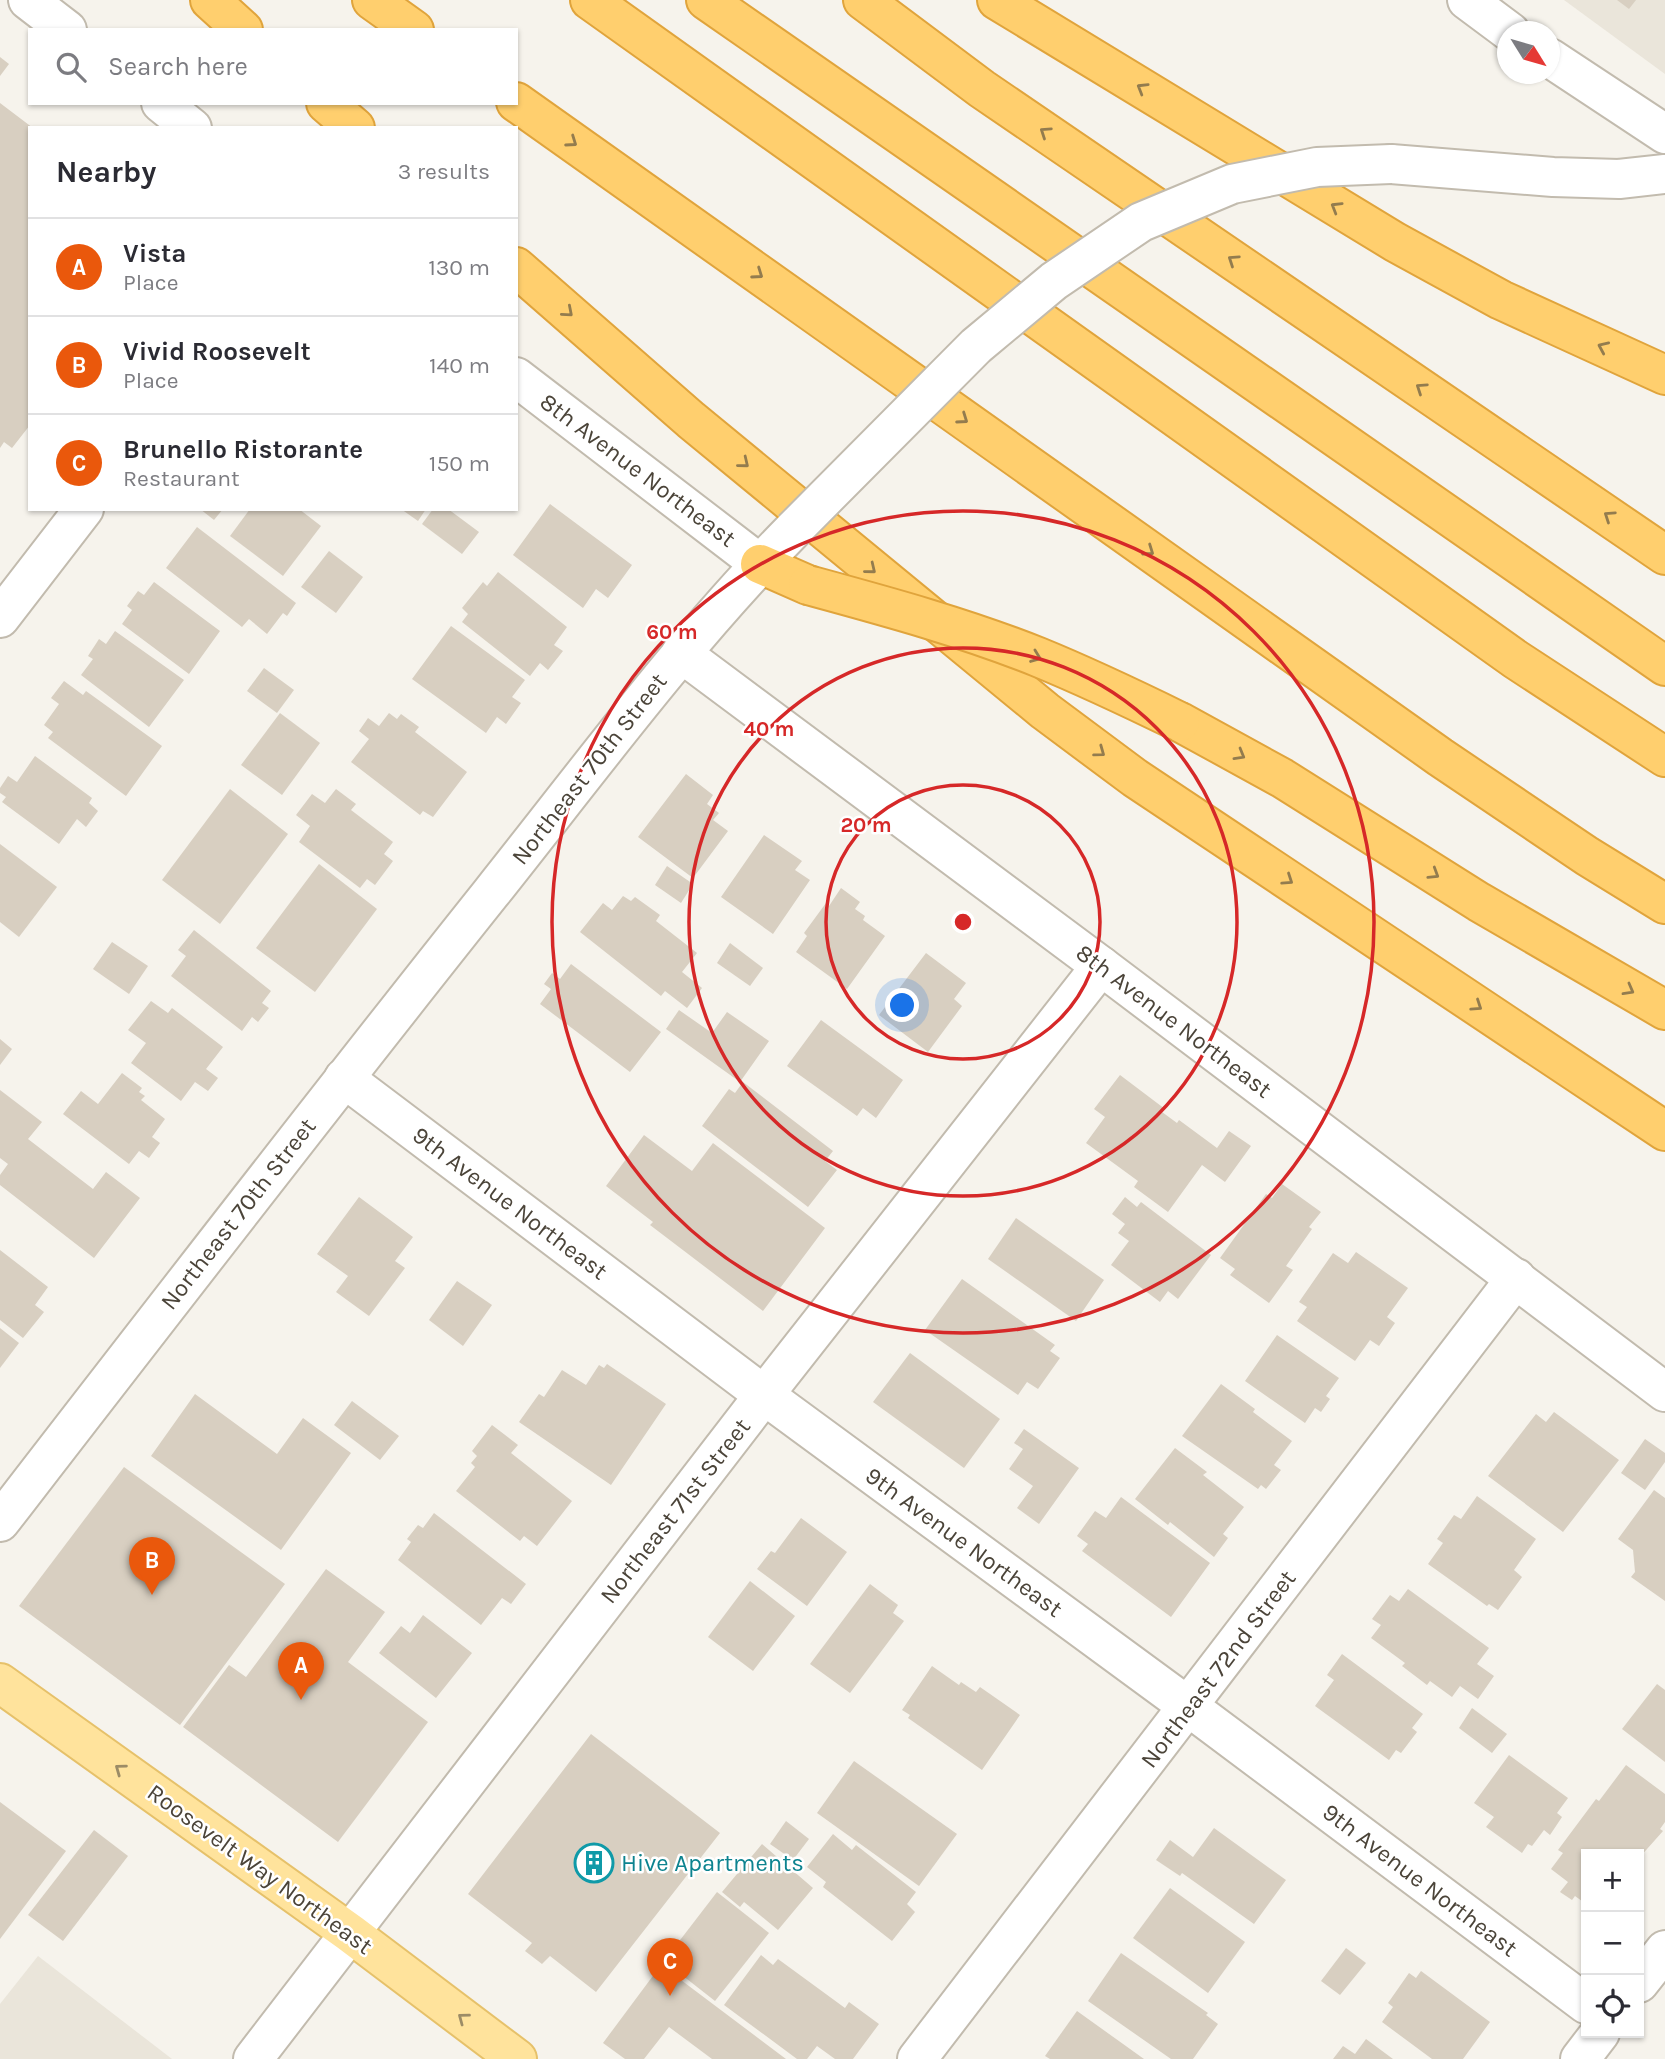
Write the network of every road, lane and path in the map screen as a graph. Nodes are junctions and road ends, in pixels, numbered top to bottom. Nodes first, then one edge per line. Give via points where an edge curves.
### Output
1 (28, 0) edge
2 (210, 0) edge
3 (372, 0) edge
4 (590, 0) edge
5 (706, 0) edge
6 (863, 0) edge
7 (997, 0) edge
8 (1468, 0) edge
9 (1497, 22) edge
10 (64, 28) edge
11 (241, 28) edge
12 (411, 28) edge
13 (1560, 65) edge
14 (518, 103) edge
15 (163, 105) edge
16 (328, 105) edge
17 (190, 126) edge
18 (353, 126) edge
19 (1665, 134) edge
20 (1665, 174) edge
21 (518, 269) edge
22 (1665, 375) edge
23 (518, 379) edge
24 (82, 511) edge
25 (806, 528) junction
26 (1665, 555) edge
27 (760, 564) junction
28 (0, 618) edge
29 (681, 653) junction
30 (1659, 662) edge
31 (1665, 757) edge
32 (1665, 904) edge
33 (1101, 966) junction
34 (1665, 1010) edge
35 (344, 1078) junction
36 (1665, 1131) edge
37 (1516, 1278) junction
38 (1665, 1392) edge
39 (764, 1395) junction
40 (0, 1522) edge
41 (0, 1683) edge
42 (1189, 1707) junction
43 (350, 1934) junction
44 (1665, 1950) edge
45 (1644, 1977) edge
46 (1581, 2000) edge
47 (1596, 2038) edge
48 (253, 2059) edge
49 (517, 2059) edge
50 (917, 2059) edge
51 (1580, 2059) edge

1 - 10 street
2 - 11 highway
3 - 12 highway
4 - 31 highway via 1515,659
5 - 30 highway
26 -> 6 highway via 993,97
22 -> 7 highway via 1501,300 1395,243
8 - 9 street
13 - 19 street
14 -> 32 highway via 1440,757
15 - 17 street
16 - 18 highway
20 - 25 street, Northeast 70th Street, bridge via 1619,180 1391,164 1317,167 1232,184 1141,222 1054,281 976,346
21 -> 25 highway
23 - 27 street, 8th Avenue Northeast
24 - 28 street
25 - 27 street, Northeast 70th Street
25 -> 36 highway via 1135,778
27 - 29 street, Northeast 70th Street
27 -> 34 highway, bridge via 808,585 963,630 1109,687 1282,778 1479,902
29 - 33 street, 8th Avenue Northeast
29 - 35 street, Northeast 70th Street
33 - 37 street, 8th Avenue Northeast
33 - 39 street, Northeast 71st Street
35 - 39 street, 9th Avenue Northeast
35 - 40 street, Northeast 70th Street
37 - 38 street, 8th Avenue Northeast
37 - 42 street, Northeast 72nd Street
39 - 42 street, 9th Avenue Northeast
39 - 43 street, Northeast 71st Street
43 -> 41 main road, Roosevelt Way Northeast
42 - 46 street, 9th Avenue Northeast
42 - 50 street, Northeast 72nd Street
43 - 48 street, Northeast 71st Street
49 -> 43 main road, Roosevelt Way Northeast
44 - 45 street
47 - 51 street

